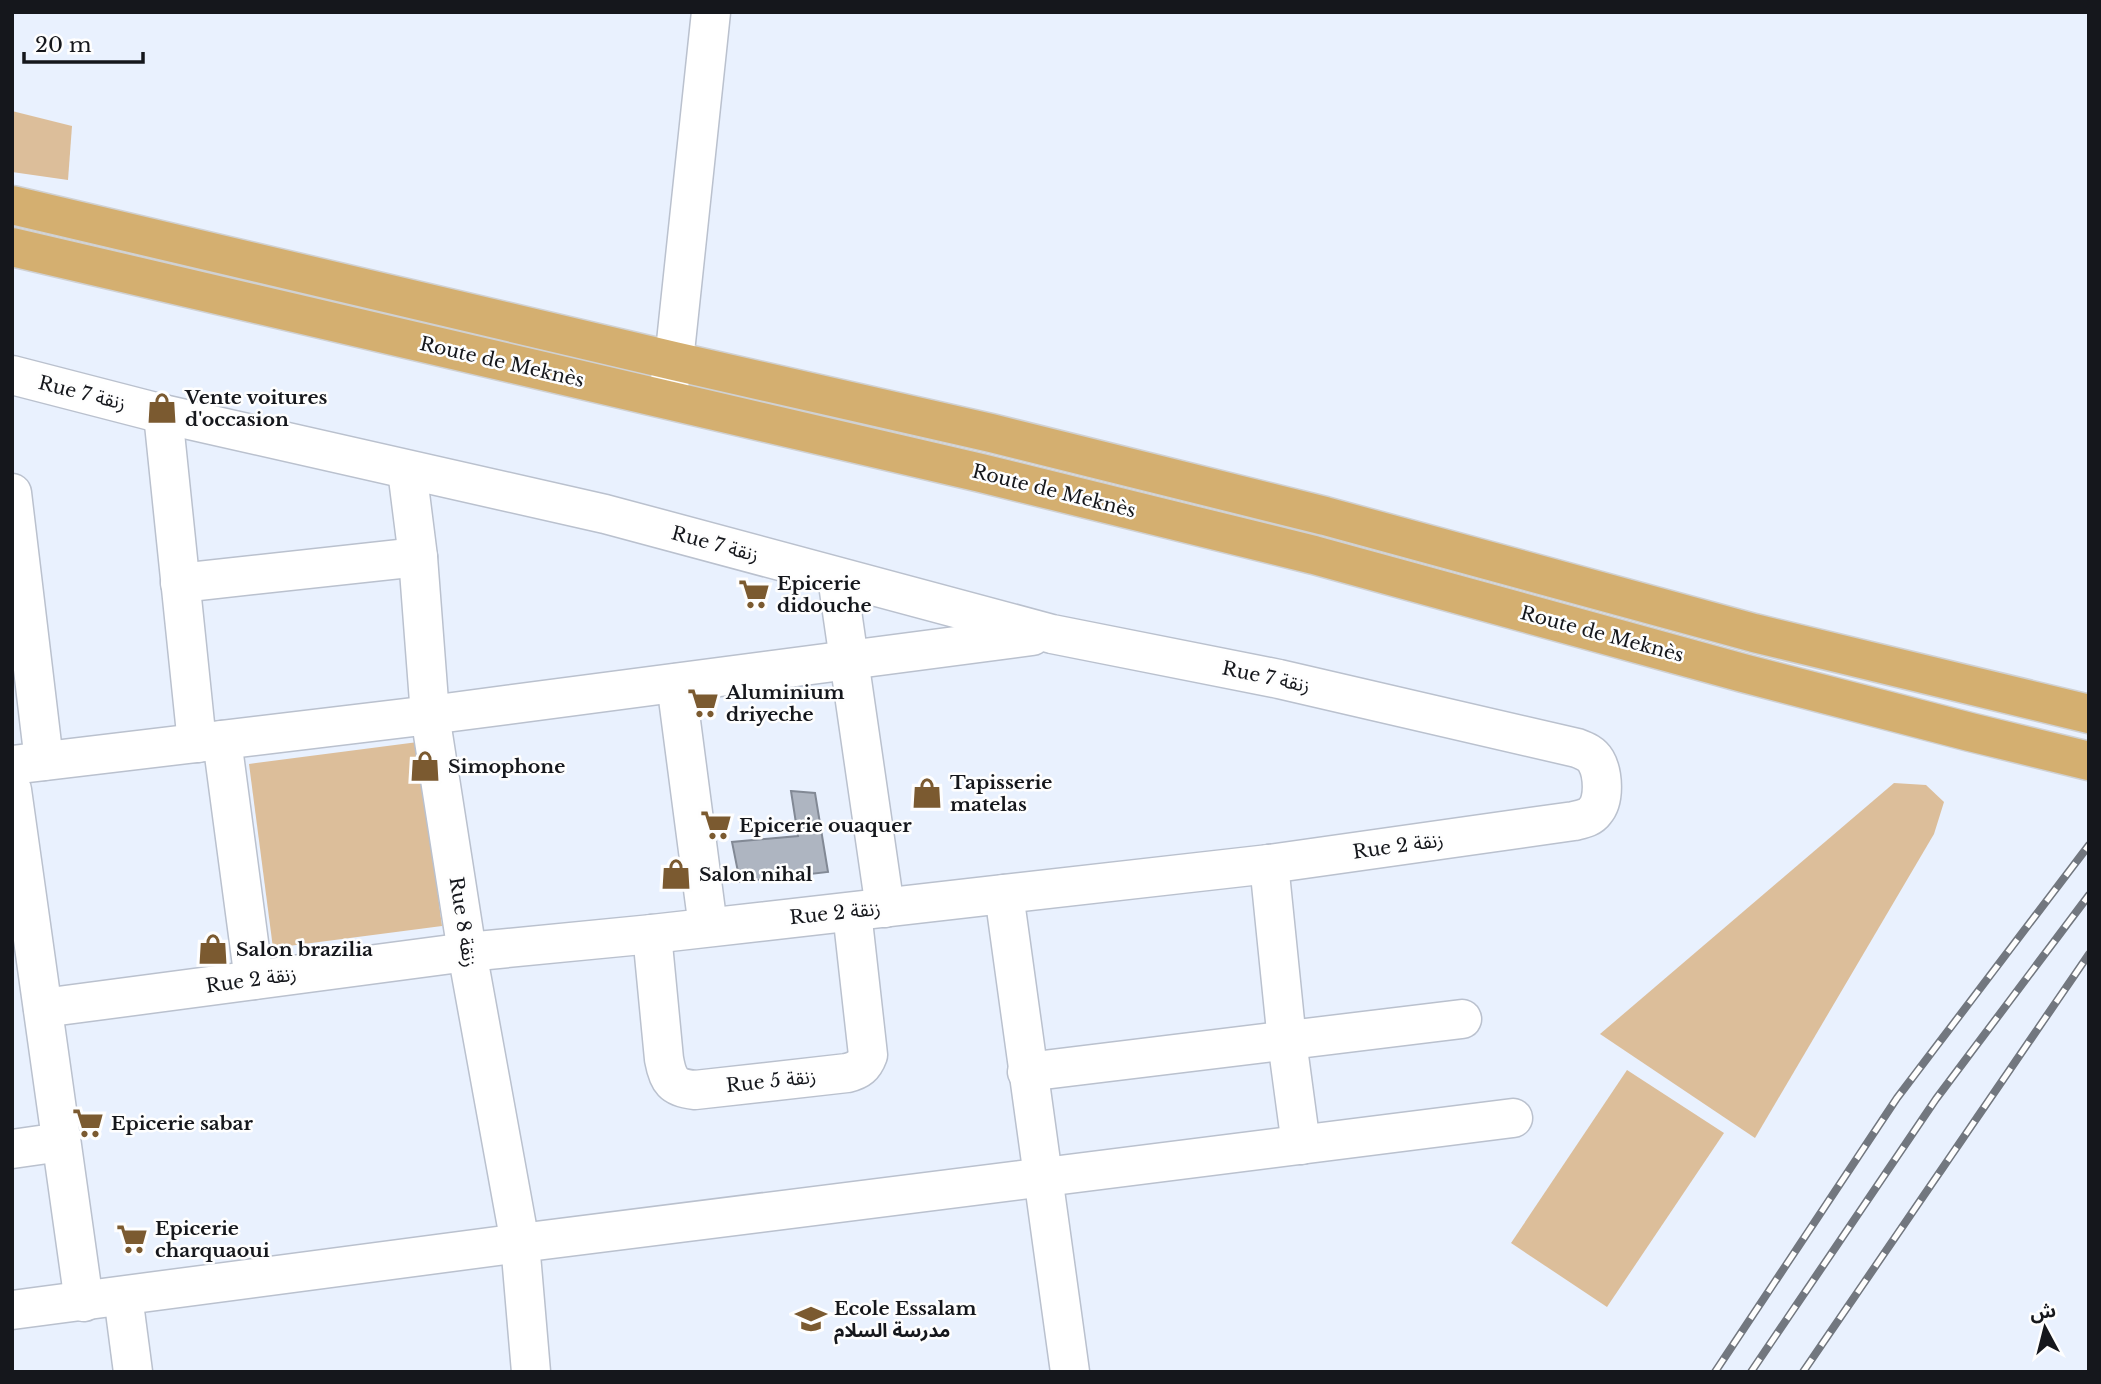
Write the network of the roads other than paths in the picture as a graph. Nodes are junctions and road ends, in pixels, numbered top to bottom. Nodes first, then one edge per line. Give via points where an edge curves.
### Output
1 (711, 12) edge
2 (12, 205) edge
3 (12, 247) edge
4 (674, 362) junction
5 (12, 375) edge
6 (666, 399) junction
7 (163, 414) junction
8 (407, 470) junction
9 (12, 493) edge
10 (418, 557) junction
11 (837, 577) junction
12 (180, 583) junction
13 (1052, 634) junction
14 (849, 659) junction
15 (676, 683) junction
16 (2089, 713) edge
17 (430, 715) junction
18 (209, 741) junction
19 (2089, 761) edge
20 (28, 763) edge
21 (1601, 783) joint
22 (12, 790) edge
23 (1269, 864) junction
24 (1004, 894) junction
25 (869, 910) junction
26 (708, 928) junction
27 (652, 934) junction
28 (22, 939) edge
29 (467, 952) junction
30 (254, 980) junction
31 (43, 1008) junction
32 (1462, 1019) dead end
33 (1287, 1041) junction
34 (1027, 1072) junction
35 (1513, 1118) dead end
36 (61, 1142) junction
37 (1301, 1145) junction
38 (12, 1149) edge
39 (1042, 1178) junction
40 (520, 1243) junction
41 (122, 1296) junction
42 (84, 1302) junction
43 (12, 1310) edge
44 (133, 1372) edge
45 (530, 1372) edge
46 (1070, 1372) edge

1 - 4 street
2 - 4 main road, Route de Meknès
3 - 6 main road, Route de Meknès
4 - 6 street
4 - 16 main road, Route de Meknès via 1218,489 1754,633
5 - 7 street, Rue 7 زنقة
6 - 19 main road, Route de Meknès via 1314,555
7 - 8 street, Rue 7 زنقة
7 - 12 street
8 - 10 street, Rue 8 زنقة
8 - 11 street, Rue 7 زنقة via 605,514
9 - 20 street
10 - 12 street
10 - 17 street, Rue 8 زنقة
11 - 13 street, Rue 7 زنقة
11 - 14 street
12 - 18 street
13 - 14 street
13 - 21 street, Rue 7 زنقة via 1279,679 1577,748 1596,761
14 - 15 street
14 - 25 street
15 - 17 street
15 - 26 street
17 - 18 street
17 - 29 street, Rue 8 زنقة
18 - 20 street
18 - 30 street
21 - 23 street, Rue 2 زنقة via 1601,796 1587,818
22 - 28 street
23 - 24 street, Rue 2 زنقة
23 - 33 street
24 - 25 street, Rue 2 زنقة
24 - 34 street
25 - 26 street, Rue 2 زنقة
25 - 27 street, Rue 5 زنقة via 868,1055 863,1067 847,1073 695,1090 678,1087 664,1059
26 - 27 street, Rue 2 زنقة
27 - 29 street, Rue 2 زنقة
28 - 31 street
29 - 30 street, Rue 2 زنقة
29 - 40 street, Rue 8 زنقة
30 - 31 street, Rue 2 زنقة
31 - 36 street
32 - 33 street
33 - 34 street
33 - 37 street
34 - 39 street
35 - 37 street
36 - 38 street
36 - 42 street
37 - 39 street
39 - 40 street
39 - 46 street
40 - 41 street
40 - 45 street, Rue 8 زنقة
41 - 42 street
41 - 44 street
42 - 43 street

